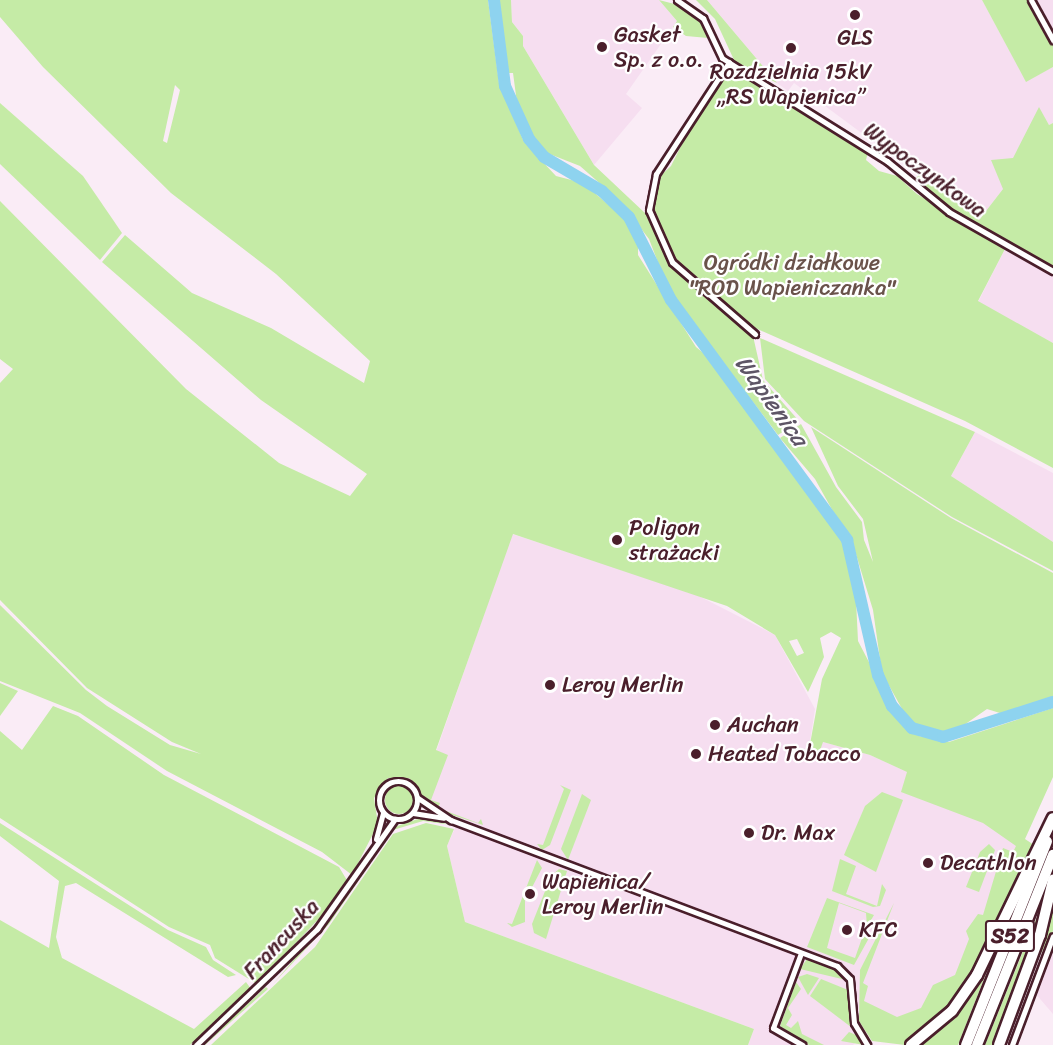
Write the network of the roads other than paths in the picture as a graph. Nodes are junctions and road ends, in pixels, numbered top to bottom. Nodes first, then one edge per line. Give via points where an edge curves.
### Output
1 (677, 0) edge
2 (1031, 0) edge
3 (1053, 40) edge
4 (729, 62) junction
5 (1053, 271) edge
6 (755, 334) dead end
7 (418, 798) junction
8 (383, 813) junction
9 (413, 813) junction
10 (1053, 818) edge
11 (395, 819) junction
12 (451, 820) junction
13 (1053, 826) edge
14 (375, 844) junction
15 (1053, 855) edge
16 (1053, 880) edge
17 (1053, 936) edge
18 (801, 953) junction
19 (196, 1045) edge
20 (802, 1045) edge
21 (867, 1045) edge
22 (911, 1045) edge
23 (966, 1045) edge
24 (977, 1045) edge
25 (999, 1045) edge
26 (1012, 1045) edge

1 - 4 street, Wypoczynkowa via 703,18 716,51
2 - 3 street
4 - 5 street, Wypoczynkowa via 887,161 941,207
4 - 6 street via 656,174 649,210 672,262
7 - 8 street via 412,786 394,781 380,794
7 - 9 street
7 - 12 street
8 - 11 street
8 - 14 street, Francuska
9 - 11 street
9 - 12 street
10 - 22 highway via 967,990
11 - 14 street, Francuska
12 - 18 street
13 - 23 highway, S52
14 - 19 street, Francuska via 317,928
15 - 24 highway, S52
16 - 25 highway via 1040,935
17 - 26 street
18 - 20 street via 773,1028
18 - 21 street via 847,975 854,992 854,1023

